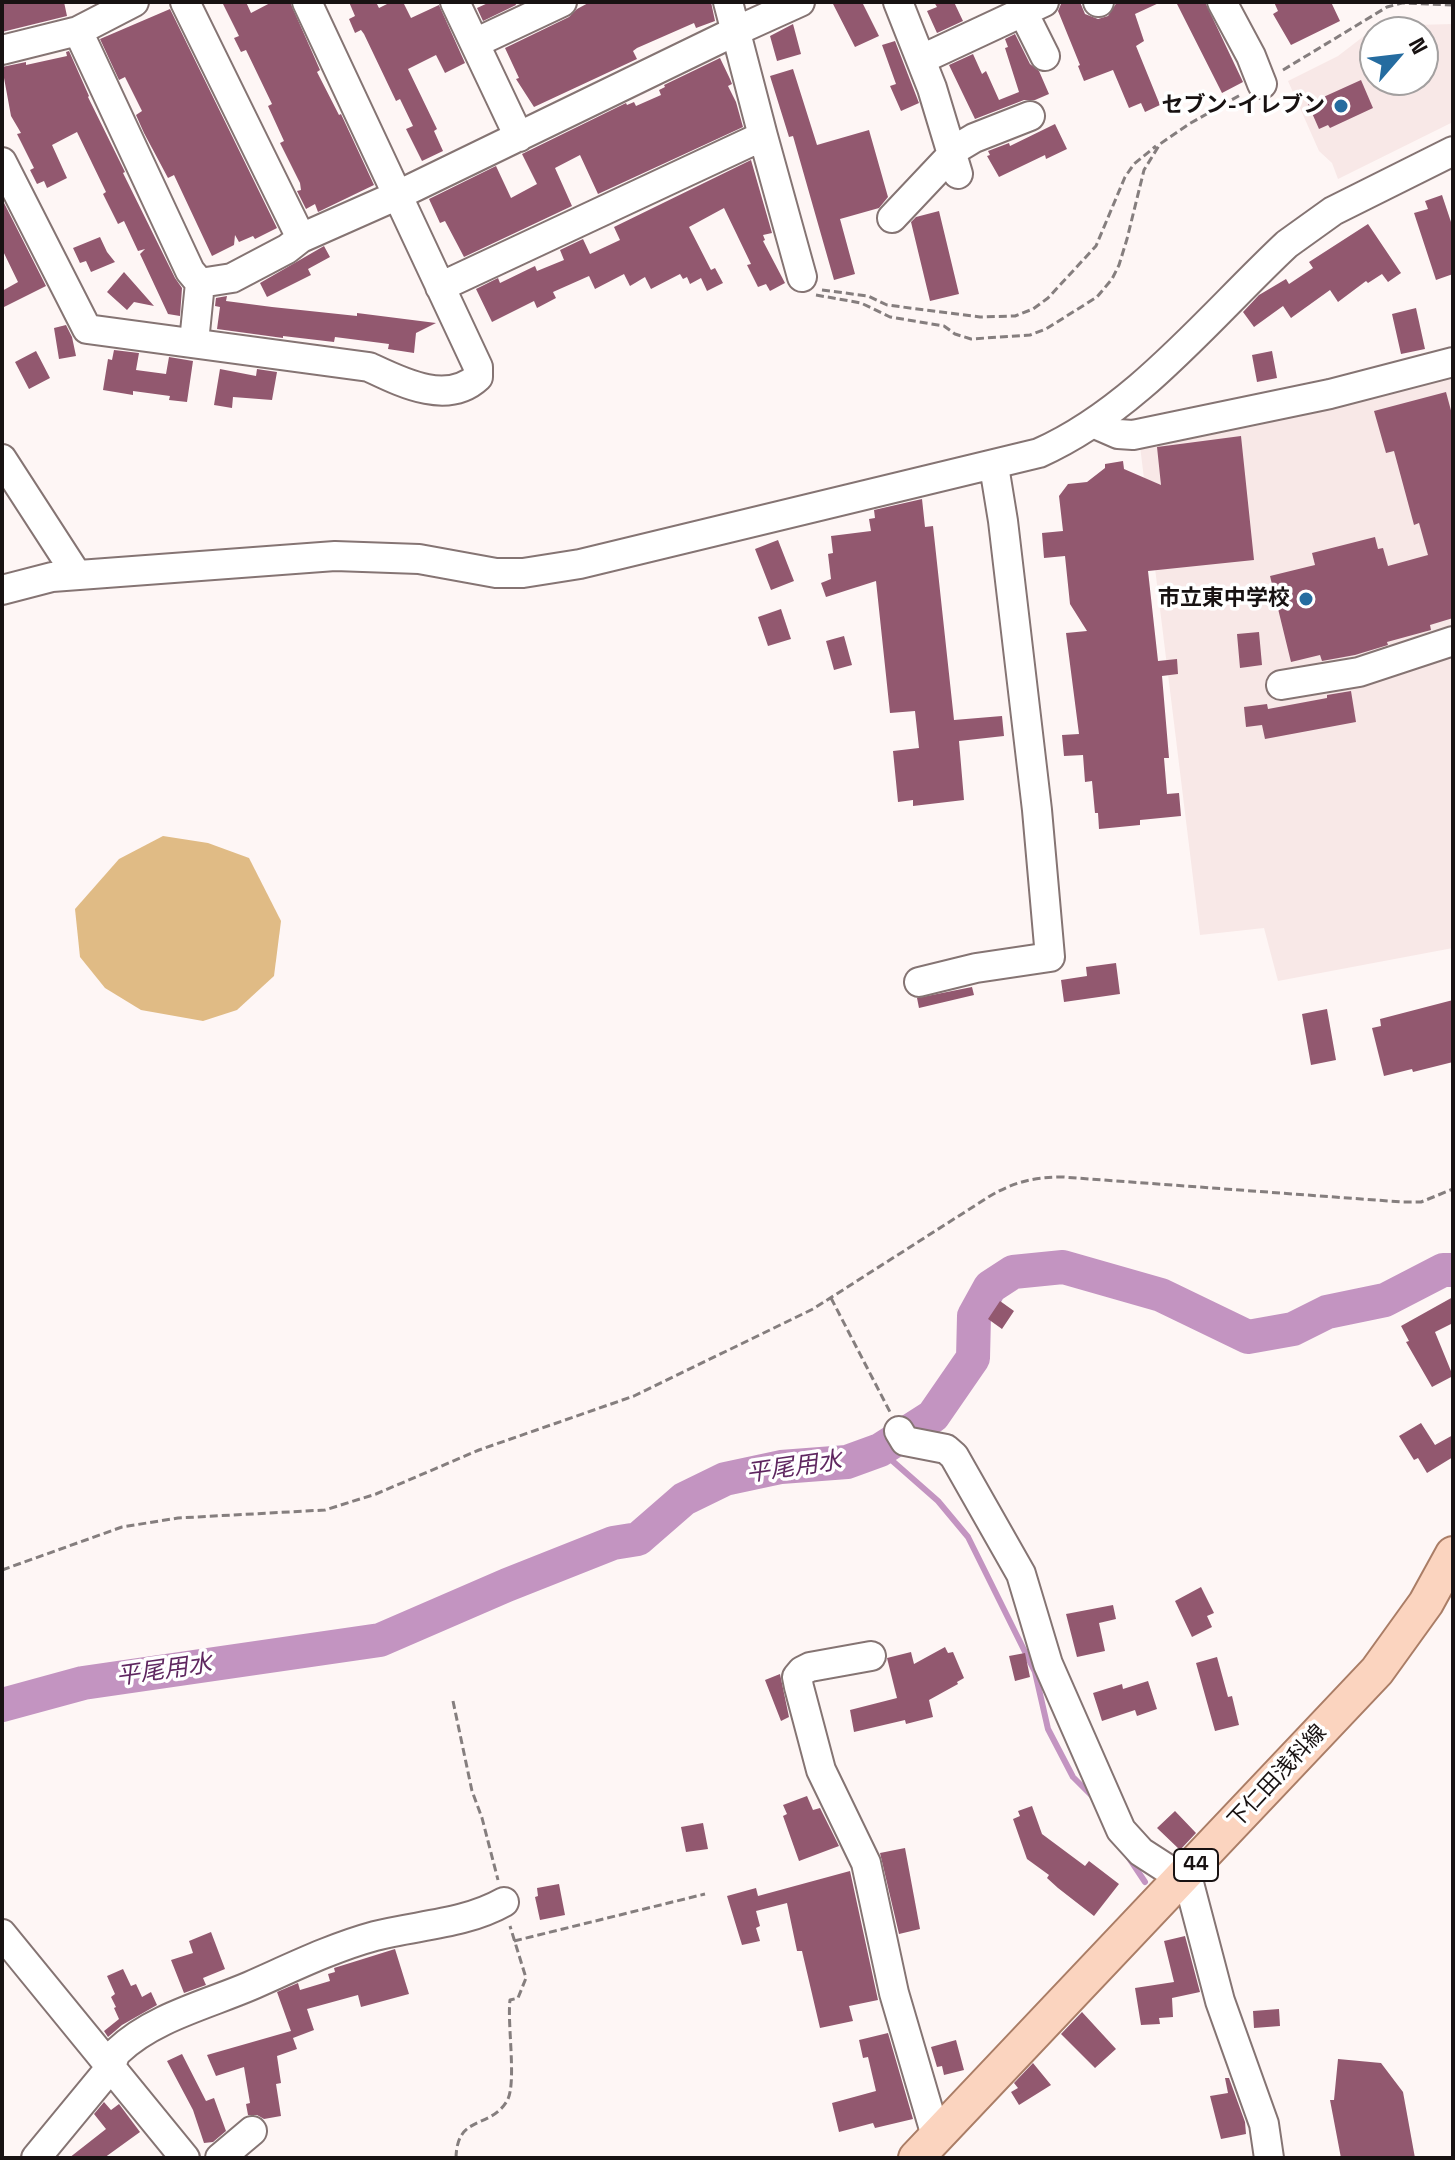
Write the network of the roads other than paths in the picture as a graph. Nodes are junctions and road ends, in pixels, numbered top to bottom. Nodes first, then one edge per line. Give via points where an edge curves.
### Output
1 (134, 2) edge
2 (185, 2) edge
3 (307, 2) edge
4 (455, 2) edge
5 (562, 2) edge
6 (728, 2) edge
7 (800, 2) edge
8 (898, 2) edge
9 (1222, 2) edge
10 (1033, 7) edge
11 (78, 31) junction
12 (736, 31) junction
13 (475, 43) junction
14 (2, 50) edge
15 (1045, 56) dead end
16 (922, 59) junction
17 (1262, 84) road end
18 (1030, 116) dead end
19 (763, 136) junction
20 (519, 137) junction
21 (1453, 151) edge
22 (2, 162) edge
23 (955, 164) junction
24 (398, 195) junction
25 (892, 218) dead end
26 (301, 238) junction
27 (802, 277) road end
28 (200, 283) junction
29 (440, 287) junction
30 (194, 342) junction
31 (1453, 362) edge
32 (1095, 424) junction
33 (2, 459) edge
34 (994, 466) junction
35 (77, 575) junction
36 (2, 590) edge
37 (1453, 641) edge
38 (1281, 685) dead end
39 (919, 982) dead end
40 (902, 1436) road end
41 (1453, 1554) edge
42 (871, 1656) dead end
43 (1184, 1878) junction
44 (504, 1902) road end
45 (2, 1934) edge
46 (111, 2067) junction
47 (252, 2131) dead end
48 (926, 2147) edge
49 (1269, 2157) edge
50 (36, 2158) edge
51 (185, 2158) edge
52 (220, 2158) edge

1 - 11 street
2 - 26 street
3 - 24 street
4 - 13 street
5 - 13 street
6 - 12 street
7 - 12 street
8 - 16 street
9 - 17 street
10 - 15 street
10 - 16 street
11 - 14 street
11 - 28 street
12 - 19 street
12 - 20 street
13 - 20 street
16 - 23 street
18 - 23 street via 974,138
19 - 27 street
19 - 29 street
20 - 24 street
21 - 32 street via 1333,211 1287,244
22 - 30 street via 87,329
23 - 25 street
24 - 26 street
24 - 29 street
26 - 28 street via 232,278
28 - 30 street
29 - 30 street via 478,367 478,377 469,385 451,391 406,385 369,367
31 - 32 street via 1133,435
32 - 34 street via 1039,453
33 - 35 street
34 - 35 street via 523,573 419,559 335,556
34 - 39 street via 1050,957
35 - 36 street
37 - 38 street via 1359,672
40 - 43 street via 954,1456 1021,1574 1048,1664 1121,1830 1141,1852
41 - 43 main road, 下仁田浅科線 / 44 via 1426,1603 1377,1671
42 - 48 street via 810,1667 797,1677 821,1770 866,1863
43 - 48 main road, 下仁田浅科線 / 44
43 - 49 street via 1192,1889 1220,2001 1264,2124
44 - 46 street via 482,1914 352,1943 206,2001 141,2034 116,2053
45 - 46 street
46 - 50 street
46 - 51 street
47 - 52 street

